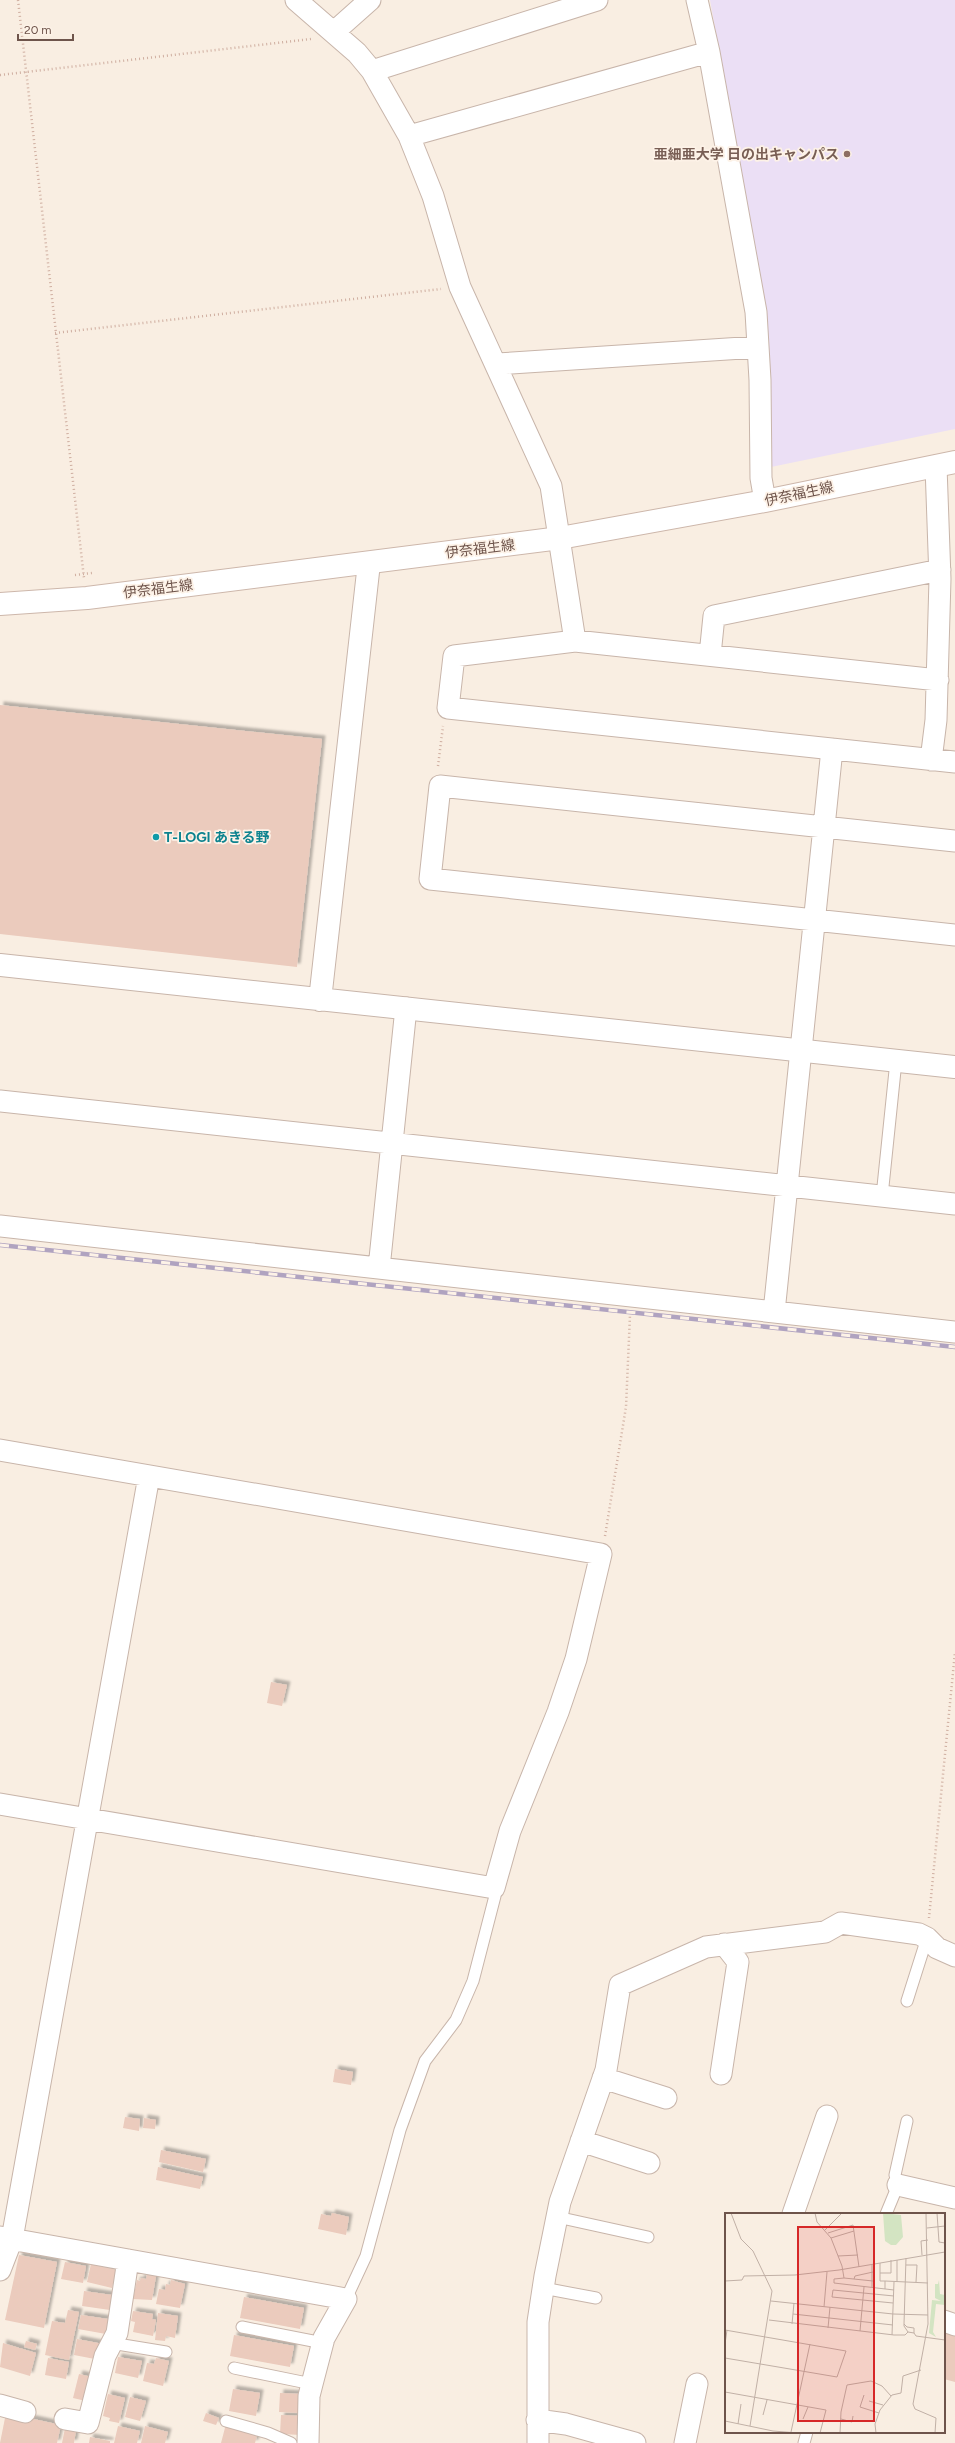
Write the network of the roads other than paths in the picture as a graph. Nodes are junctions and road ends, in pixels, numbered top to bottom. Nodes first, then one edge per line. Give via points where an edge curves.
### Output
1 (296, 0) edge
2 (370, 0) edge
3 (597, 0) edge
4 (697, 0) edge
5 (334, 32) junction
6 (709, 52) junction
7 (372, 71) junction
8 (409, 136) junction
9 (758, 347) junction
10 (496, 364) junction
11 (945, 464) edge
12 (765, 501) junction
13 (560, 538) junction
14 (369, 563) junction
15 (940, 570) junction
16 (0, 604) edge
17 (575, 641) junction
18 (710, 655) junction
19 (938, 680) junction
20 (832, 749) junction
21 (931, 760) junction
22 (955, 762) edge
23 (824, 827) junction
24 (955, 841) edge
25 (814, 920) junction
26 (955, 935) edge
27 (0, 965) edge
28 (320, 1000) junction
29 (406, 1008) junction
30 (800, 1051) junction
31 (896, 1061) junction
32 (955, 1067) edge
33 (0, 1101) edge
34 (392, 1143) junction
35 (786, 1186) junction
36 (882, 1196) junction
37 (955, 1204) edge
38 (0, 1226) edge
39 (379, 1268) junction
40 (774, 1312) junction
41 (955, 1332) edge
42 (0, 1450) edge
43 (149, 1476) junction
44 (0, 1804) edge
45 (88, 1819) junction
46 (494, 1888) junction
47 (927, 1938) junction
48 (724, 1944) junction
49 (955, 1956) edge
50 (907, 2001) dead end
51 (721, 2074) dead end
52 (603, 2078) junction
53 (666, 2098) dead end
54 (827, 2116) dead end
55 (907, 2121) dead end
56 (582, 2141) junction
57 (649, 2163) dead end
58 (898, 2185) junction
59 (955, 2198) edge
60 (793, 2213) edge
61 (886, 2213) edge
62 (557, 2217) junction
63 (648, 2237) dead end
64 (6, 2238) edge
65 (128, 2260) junction
66 (0, 2270) edge
67 (543, 2288) junction
68 (596, 2298) dead end
69 (346, 2299) junction
70 (945, 2321) edge
71 (955, 2325) edge
72 (242, 2327) dead end
73 (111, 2343) junction
74 (323, 2343) junction
75 (166, 2352) dead end
76 (234, 2368) dead end
77 (312, 2384) junction
78 (697, 2384) dead end
79 (0, 2406) edge
80 (25, 2412) dead end
81 (65, 2419) dead end
82 (537, 2420) junction
83 (226, 2421) dead end
84 (807, 2433) edge
85 (291, 2443) edge
86 (308, 2443) edge
87 (538, 2443) edge
88 (635, 2443) edge
89 (685, 2443) edge
90 (804, 2443) edge

1 - 5 street
2 - 5 street
3 - 7 street
4 - 6 street
5 - 7 street
6 - 8 street
6 - 9 street via 756,312
7 - 8 street
8 - 10 street via 433,196 460,287
9 - 10 street
9 - 12 street via 761,478
10 - 13 street via 551,486
11 - 12 street, 伊奈福生線
11 - 15 street
12 - 13 street, 伊奈福生線
13 - 14 street, 伊奈福生線
13 - 17 street
14 - 16 street, 伊奈福生線 via 87,598
14 - 28 street
15 - 18 street via 714,616
15 - 19 street
17 - 18 street
17 - 20 street via 454,656 448,708
18 - 19 street
19 - 21 street
20 - 21 street
20 - 23 street
21 - 22 street
23 - 24 street
23 - 25 street
23 - 25 street via 440,786 430,879
25 - 26 street
25 - 30 street
27 - 28 street
28 - 29 street
29 - 30 street
29 - 34 street
30 - 31 street
30 - 35 street
31 - 32 street
31 - 36 lane
33 - 34 street
34 - 35 street
34 - 39 street
35 - 36 street
35 - 40 street
36 - 37 street
38 - 39 street
39 - 40 street
40 - 41 street
42 - 43 street
43 - 45 street
43 - 46 street via 601,1554 576,1659 558,1712 510,1831
44 - 45 street
45 - 46 street
45 - 64 street via 57,2003
46 - 69 lane via 495,1896 473,1981 456,2020 425,2061 400,2130 366,2256
47 - 48 street via 919,1934 841,1923 825,1932
47 - 49 street via 937,1948
47 - 50 lane
48 - 51 street via 738,1962
48 - 52 street via 706,1947 620,1985
52 - 53 street
52 - 56 street
54 - 60 street
55 - 58 lane via 894,2175
56 - 57 street
56 - 62 street
58 - 59 street
58 - 61 lane
62 - 63 lane
62 - 67 street
64 - 65 street
64 - 66 street
65 - 69 street
65 - 73 street via 116,2333
67 - 68 lane
67 - 82 street via 538,2322
69 - 74 street
70 - 71 street
72 - 74 lane
73 - 75 lane
73 - 81 street via 104,2356 88,2423
74 - 77 street
76 - 77 lane
77 - 86 street via 309,2396
78 - 89 street
79 - 80 street
82 - 87 street
82 - 88 street via 566,2424
83 - 85 lane via 268,2433
84 - 90 lane

